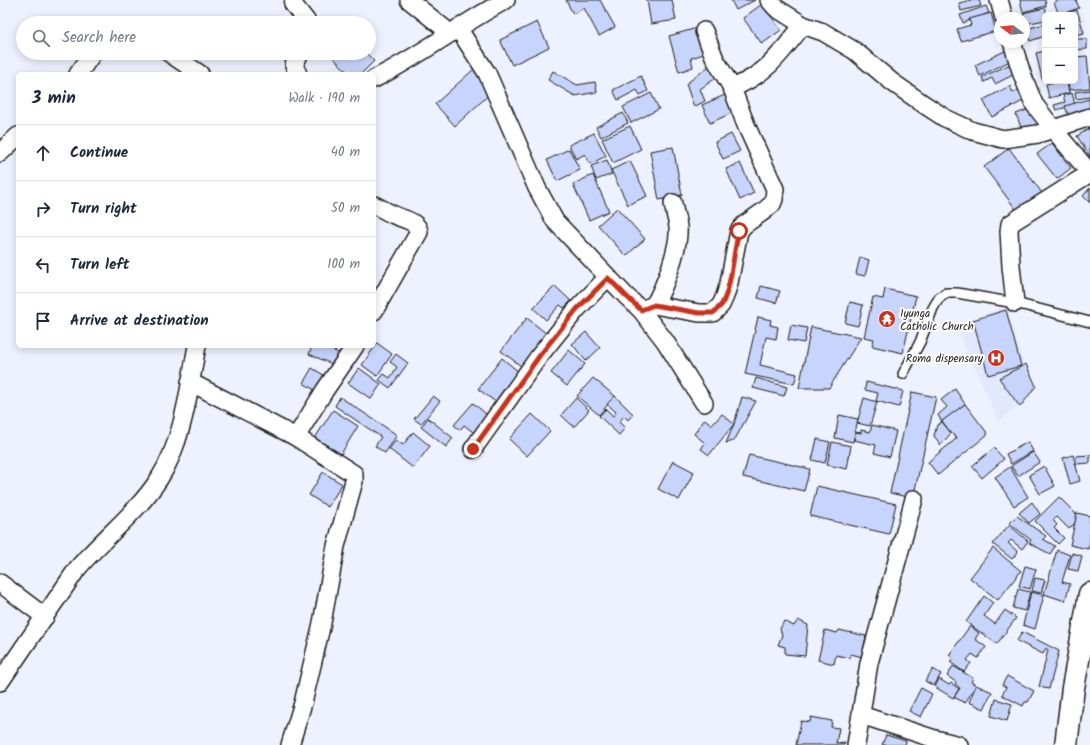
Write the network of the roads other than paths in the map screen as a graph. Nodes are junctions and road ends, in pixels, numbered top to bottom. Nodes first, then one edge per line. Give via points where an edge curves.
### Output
1 (409, 0) edge
2 (506, 0) edge
3 (769, 0) edge
4 (999, 0) edge
5 (293, 4) dead end
6 (1002, 12) edge
7 (302, 16) edge
8 (803, 25) junction
9 (454, 30) junction
10 (704, 31) dead end
11 (1014, 48) edge
12 (88, 60) edge
13 (179, 60) edge
14 (296, 60) edge
15 (79, 72) edge
16 (197, 72) edge
17 (297, 72) edge
18 (376, 77) edge
19 (732, 88) junction
20 (1090, 117) edge
21 (1054, 130) junction
22 (16, 138) edge
23 (0, 153) edge
24 (1090, 173) edge
25 (672, 203) dead end
26 (376, 206) edge
27 (608, 278) junction
28 (1015, 303) junction
29 (648, 307) junction
30 (376, 308) edge
31 (1090, 322) edge
32 (197, 348) edge
33 (354, 348) edge
34 (903, 374) dead end
35 (190, 382) junction
36 (704, 403) dead end
37 (296, 437) junction
38 (473, 449) dead end
39 (914, 499) dead end
40 (0, 583) edge
41 (1090, 594) edge
42 (45, 617) junction
43 (0, 682) edge
44 (861, 715) junction
45 (290, 745) edge
46 (856, 745) edge
47 (959, 745) edge
48 (1066, 745) edge

1 - 9 street
2 - 9 street
3 - 8 street via 776,8
4 - 6 street
5 - 7 street
8 - 19 street via 781,53 758,76
8 - 21 street via 837,39 925,105 973,131 1003,139
9 - 18 street via 421,53
9 - 27 street via 487,73 537,188 555,221
10 - 19 street via 715,59
11 - 21 street via 1034,104
12 - 15 street
13 - 16 street
14 - 17 street via 294,65
19 - 29 street via 746,126 775,189 772,204 739,231 729,283 721,305 713,313
20 - 21 street
21 - 24 street
22 - 23 street
24 - 28 street via 1010,224 1008,230
25 - 29 street via 678,228 677,243 662,289
26 - 30 street via 410,222 419,232
27 - 29 street via 626,296
27 - 38 street via 577,309 540,355
28 - 31 lane
28 - 34 lane via 946,293 939,298 933,308 920,342
29 - 36 street via 665,341
32 - 35 street
33 - 37 street
35 - 37 street
35 - 42 street via 176,444 159,479 145,498 82,563
37 - 45 street via 355,477 335,552 314,658
39 - 44 street via 869,663
40 - 42 street
41 - 48 street via 1073,688
42 - 43 street
44 - 46 street
44 - 47 street via 935,740

